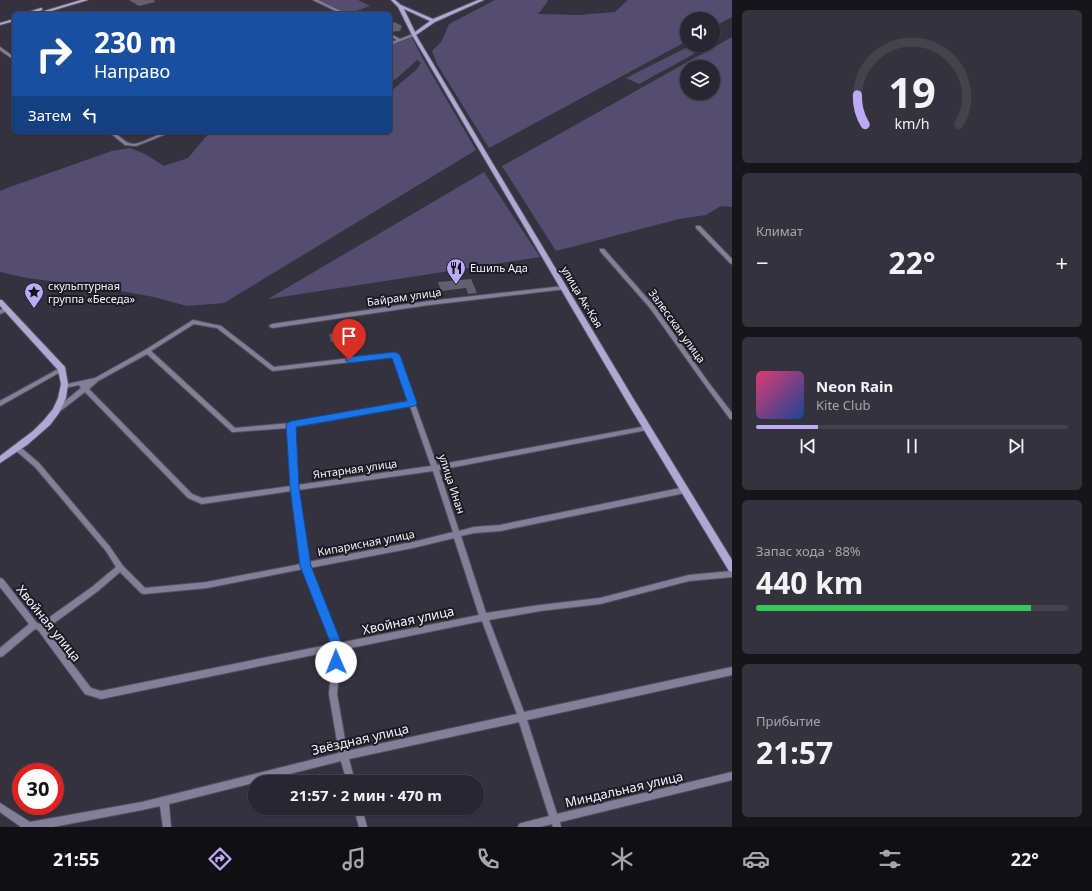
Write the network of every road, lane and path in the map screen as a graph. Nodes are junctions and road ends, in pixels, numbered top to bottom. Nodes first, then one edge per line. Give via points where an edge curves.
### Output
1 (75, 0) edge
2 (86, 0) edge
3 (315, 0) edge
4 (393, 0) edge
5 (482, 0) edge
6 (400, 6) junction
7 (43, 10) junction
8 (34, 12) edge
9 (40, 12) edge
10 (340, 12) edge
11 (12, 18) edge
12 (0, 21) edge
13 (12, 21) edge
14 (433, 21) junction
15 (0, 24) edge
16 (414, 35) junction
17 (392, 36) edge
18 (400, 40) junction
19 (392, 43) edge
20 (0, 48) edge
21 (12, 57) edge
22 (114, 134) edge
23 (164, 134) edge
24 (698, 227) dead end
25 (602, 250) dead end
26 (732, 262) edge
27 (564, 288) junction
28 (0, 302) edge
29 (3, 310) edge
30 (272, 326) dead end
31 (147, 351) junction
32 (62, 369) junction
33 (65, 386) junction
34 (82, 386) junction
35 (412, 403) junction
36 (0, 404) edge
37 (57, 410) junction
38 (732, 417) edge
39 (291, 424) junction
40 (647, 428) junction
41 (17, 448) junction
42 (0, 460) edge
43 (435, 468) junction
44 (294, 487) junction
45 (685, 490) junction
46 (457, 535) junction
47 (305, 566) junction
48 (120, 568) junction
49 (732, 568) edge
50 (732, 574) edge
51 (0, 581) edge
52 (484, 617) junction
53 (37, 627) junction
54 (337, 647) junction
55 (0, 653) edge
56 (732, 671) edge
57 (522, 717) junction
58 (344, 756) junction
59 (349, 775) edge
60 (732, 776) edge
61 (164, 801) junction
62 (0, 807) edge
63 (360, 815) edge
64 (556, 823) edge
65 (167, 827) edge
66 (363, 827) edge
67 (522, 827) edge

1 - 7 main road
2 - 7 main road
3 - 10 street
4 - 6 main road
5 - 14 main road
6 - 14 main road
6 - 16 main road
7 - 8 main road
7 - 9 main road
11 - 12 main road
13 - 15 main road
14 - 16 main road
16 - 18 street
16 - 27 main road, улица Ак-Кая
17 - 18 street
18 - 19 street
20 - 21 street
22 - 23 street via 126,144 136,145
24 - 26 street
25 - 38 street, Залесская улица via 652,307
27 - 30 street, Байрам улица via 429,302
27 - 40 main road, улица Ак-Кая
28 - 29 main road
29 - 32 main road
31 - 34 street
31 - 35 street, улица Инан via 193,322 219,327 272,369 395,355
31 - 39 street via 234,430
32 - 33 main road
32 - 36 street
33 - 34 street
33 - 37 main road
34 - 37 street
34 - 44 street, Янтарная улица via 190,496 202,501
35 - 39 street
35 - 43 street, улица Инан
37 - 41 main road
39 - 44 street
40 - 43 street, Янтарная улица
40 - 45 main road, улица Ак-Кая
41 - 42 main road
41 - 48 street, Кипарисная улица via 36,465 108,548
43 - 44 street, Янтарная улица
43 - 46 street, улица Инан
44 - 47 street
45 - 46 street, Кипарисная улица
45 - 49 main road, улица Ак-Кая
46 - 47 street, Кипарисная улица
46 - 52 street, улица Инан
47 - 48 street, Кипарисная улица via 207,585 144,591
47 - 54 street
48 - 53 street via 84,597
50 - 52 street, Хвойная улица via 689,578 600,601
51 - 53 street, Хвойная улица
52 - 54 street, Хвойная улица
52 - 57 street, улица Инан
53 - 54 street, Хвойная улица via 88,691 101,695
53 - 55 street
54 - 58 street via 334,694
56 - 57 street, Звёздная улица
57 - 58 street, Звёздная улица
57 - 64 street, улица Инан
58 - 59 street
58 - 61 street, Звёздная улица
60 - 64 street, Миндальная улица
61 - 62 street, Звёздная улица via 29,827
61 - 65 street
63 - 66 street
64 - 67 street, Миндальная улица

